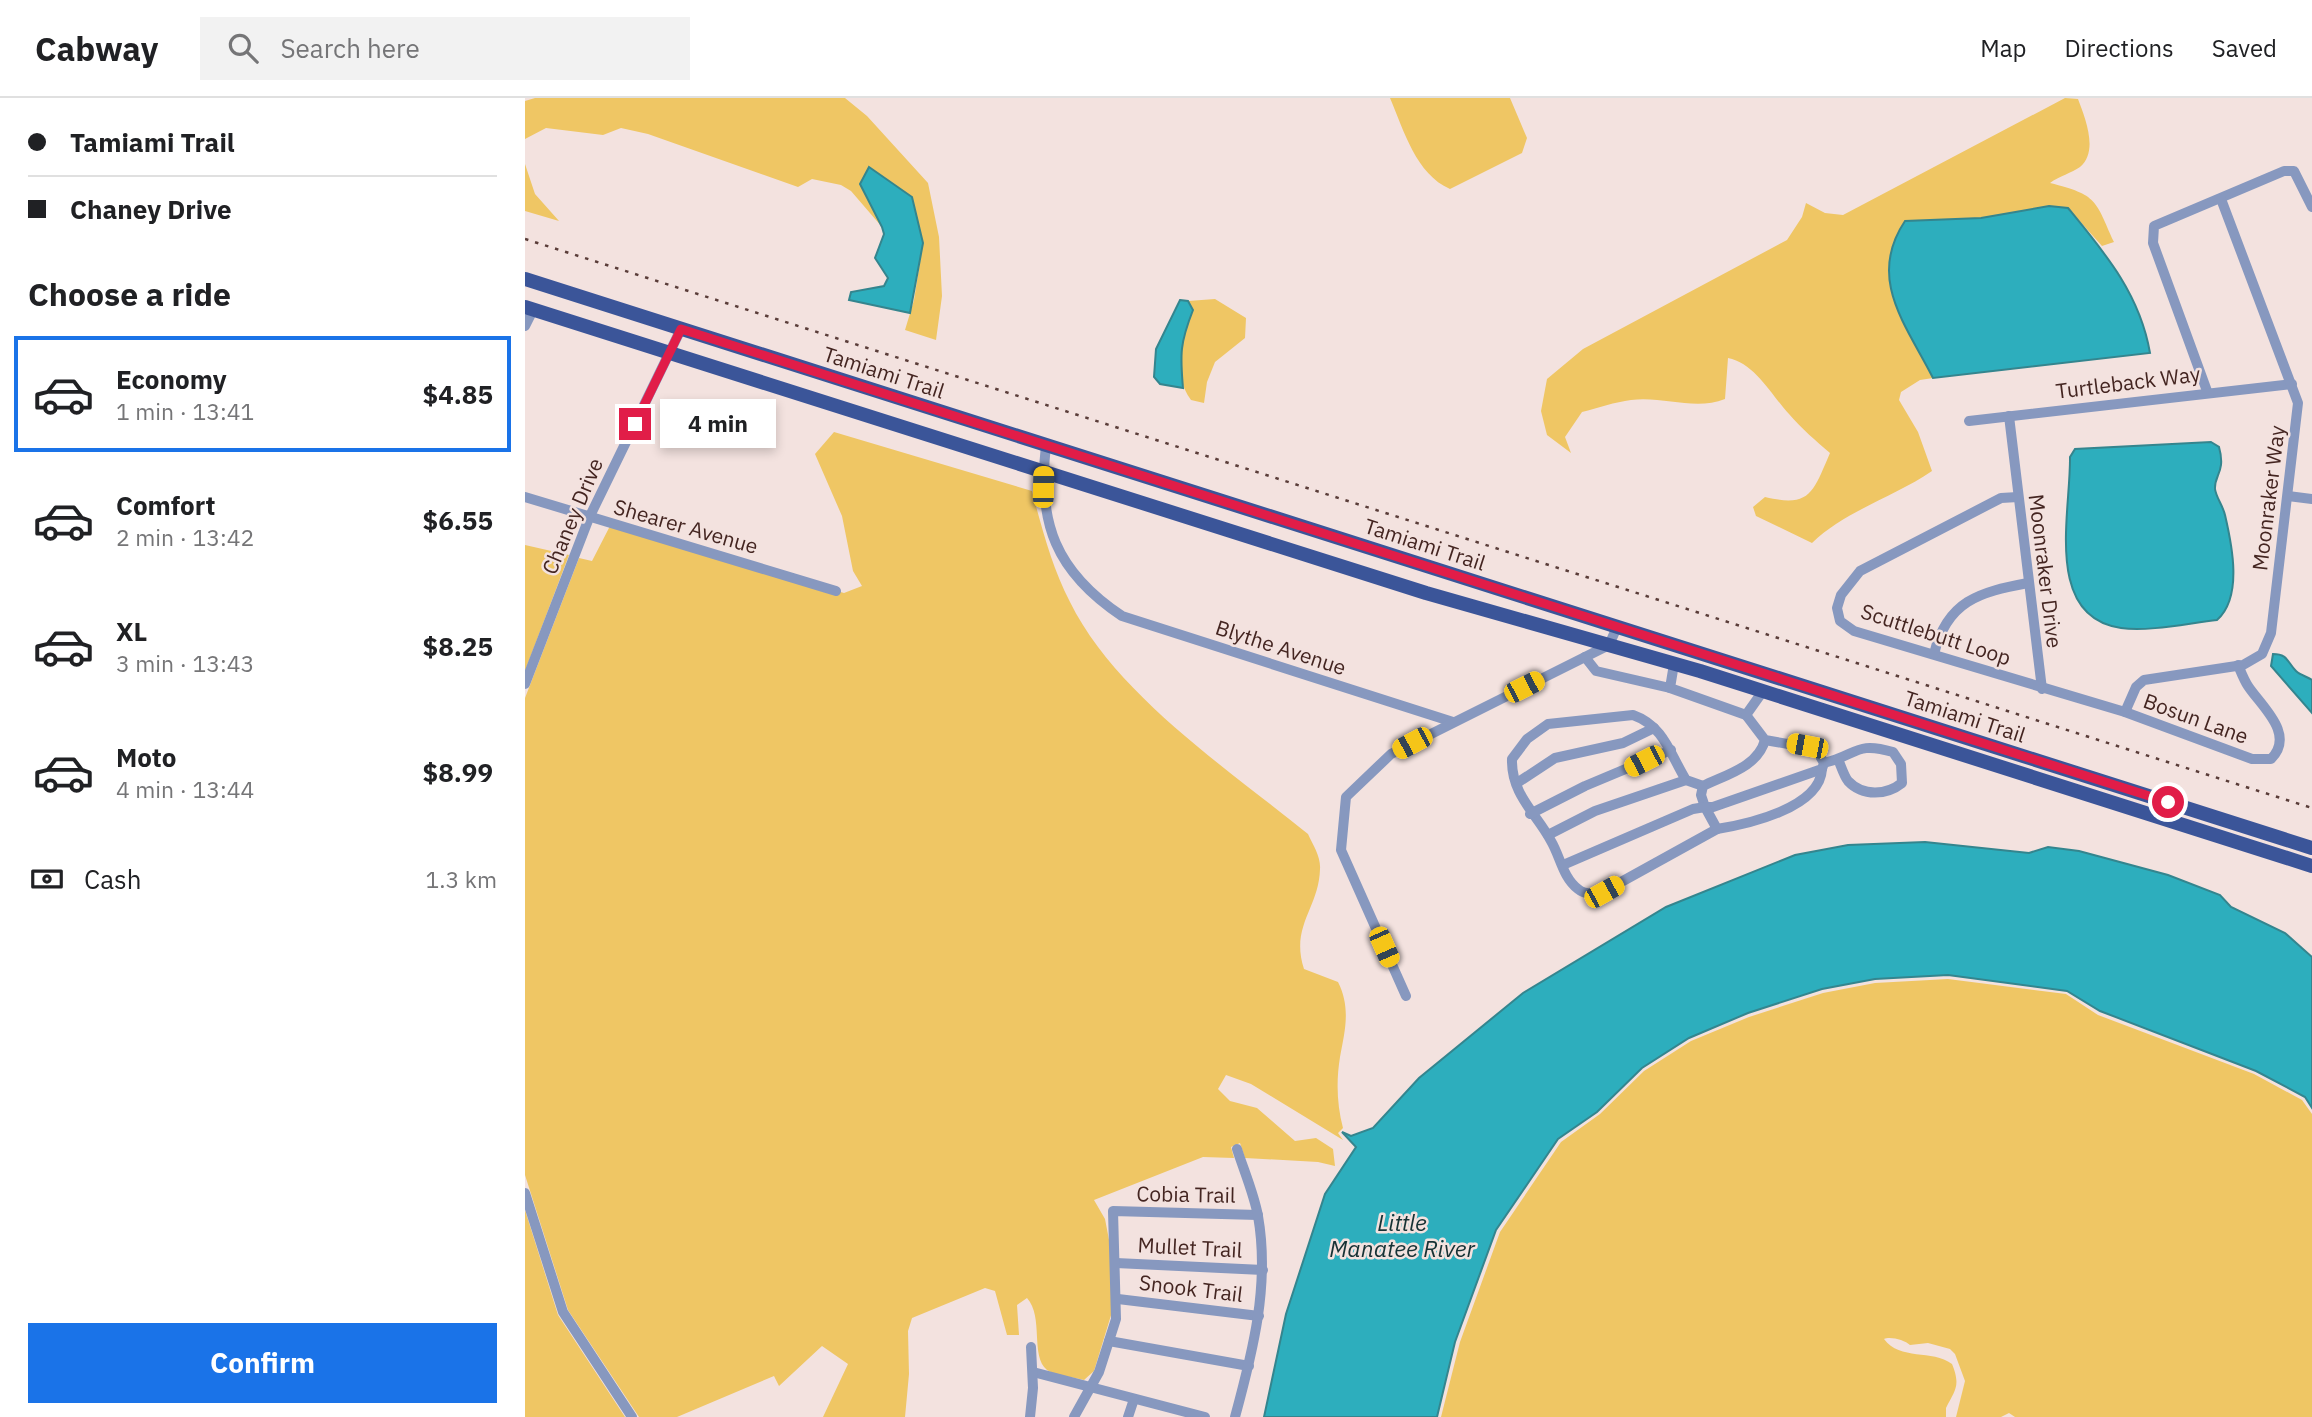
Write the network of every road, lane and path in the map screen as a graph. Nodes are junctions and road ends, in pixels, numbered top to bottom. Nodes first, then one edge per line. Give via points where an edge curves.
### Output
1 (2221, 199) junction
2 (2312, 207) edge
3 (525, 279) edge
4 (529, 309) edge
5 (525, 326) edge
6 (681, 329) junction
7 (670, 354) junction
8 (2292, 384) junction
9 (2207, 391) junction
10 (2009, 416) junction
11 (1969, 421) dead end
12 (1046, 445) junction
13 (1043, 472) junction
14 (525, 496) edge
15 (2288, 496) junction
16 (2018, 497) junction
17 (2312, 499) edge
18 (589, 518) junction
19 (2028, 583) junction
20 (836, 591) dead end
21 (1617, 627) junction
22 (1609, 645) junction
23 (1934, 654) junction
24 (1585, 657) junction
25 (1674, 664) junction
26 (2238, 665) junction
27 (525, 684) edge
28 (1670, 688) junction
29 (2042, 689) junction
30 (1763, 691) junction
31 (2125, 712) junction
32 (1746, 715) junction
33 (1453, 722) junction
34 (1654, 728) junction
35 (1765, 740) junction
36 (1671, 750) junction
37 (1838, 760) junction
38 (1823, 766) junction
39 (2096, 779) junction
40 (1686, 780) junction
41 (1517, 783) junction
42 (1703, 786) junction
43 (2091, 796) junction
44 (1705, 807) junction
45 (1530, 814) junction
46 (1717, 830) junction
47 (1548, 835) junction
48 (2312, 848) edge
49 (1563, 865) junction
50 (2312, 866) edge
51 (1406, 996) dead end
52 (1237, 1149) dead end
53 (525, 1193) edge
54 (1258, 1215) junction
55 (1116, 1263) junction
56 (1263, 1270) junction
57 (1118, 1299) junction
58 (1259, 1316) junction
59 (1109, 1341) junction
60 (1031, 1347) dead end
61 (1248, 1366) junction
62 (1033, 1372) junction
63 (1090, 1387) junction
64 (1134, 1399) junction
65 (1178, 1414) edge
66 (632, 1417) edge
67 (1030, 1417) edge
68 (1074, 1417) edge
69 (1128, 1417) edge
70 (1205, 1417) edge
71 (1235, 1417) edge

1 - 2 street via 2270,176 2294,171
1 - 8 street, Moonraker Way
1 - 9 street via 2154,226 2153,243
3 - 6 main road, Tamiami Trail
4 - 5 street
4 - 7 main road, Tamiami Trail
6 - 7 street, Chaney Drive
6 - 12 main road, Tamiami Trail
7 - 13 main road, Tamiami Trail
7 - 18 street, Chaney Drive
8 - 9 street, Turtleback Way
8 - 15 street, Moonraker Way via 2298,404
9 - 10 street, Turtleback Way
10 - 11 street, Turtleback Way
10 - 16 street, Moonraker Drive
12 - 13 street, Blythe Avenue
12 - 21 main road, Tamiami Trail
13 - 22 main road, Tamiami Trail via 1426,593
13 - 33 street, Blythe Avenue via 1048,525 1073,574 1122,616
14 - 18 street, Shearer Avenue
15 - 17 street
15 - 26 street, Moonraker Way via 2271,633 2262,654
16 - 19 street, Moonraker Drive
16 - 23 street, Scuttlebutt Loop via 2001,498 1860,571 1841,595 1840,621 1854,631
18 - 20 street, Shearer Avenue
18 - 27 street, Chaney Drive
19 - 23 street via 1999,588 1961,604 1943,625
19 - 29 street, Moonraker Drive
21 - 22 street
21 - 39 main road, Tamiami Trail
22 - 24 street
22 - 25 main road, Tamiami Trail
23 - 29 street, Scuttlebutt Loop
24 - 28 street via 1596,671
24 - 33 street
25 - 28 street
25 - 30 main road, Tamiami Trail
26 - 31 street, Moonraker Way via 2144,680
26 - 31 street, Bosun Lane via 2276,724 2280,738 2271,759 2252,759
28 - 32 street
29 - 31 street, Scuttlebutt Loop
30 - 32 street
30 - 43 main road, Tamiami Trail
32 - 35 street
33 - 51 street via 1391,754 1346,797 1341,850
34 - 36 street
34 - 41 street via 1623,743 1555,758
34 - 41 street via 1640,717 1625,714 1548,724 1527,739 1512,759
35 - 38 street via 1816,749
35 - 42 street via 1753,760
36 - 40 street
36 - 45 street
37 - 37 street via 1863,746 1893,752 1901,764 1902,783 1891,792 1866,792 1848,781
37 - 38 street
38 - 44 street via 1739,799
38 - 46 street via 1816,784 1779,815
39 - 43 street
39 - 48 main road, Tamiami Trail
40 - 42 street
40 - 47 street via 1595,811
41 - 45 street
42 - 44 street
43 - 50 main road, Tamiami Trail
44 - 46 street
44 - 49 street
45 - 47 street
46 - 49 street via 1595,894 1576,887
47 - 49 street
52 - 54 street
53 - 66 street via 563,1312
54 - 55 street, Cobia Trail via 1113,1211
54 - 56 street
55 - 56 street, Mullet Trail
55 - 57 street
56 - 58 street
57 - 58 street, Snook Trail
57 - 59 street
58 - 61 street
59 - 61 street
59 - 63 street
60 - 62 street
61 - 71 street
62 - 63 street
62 - 67 street
63 - 64 street
63 - 68 street
64 - 65 street
64 - 69 street
65 - 70 street

